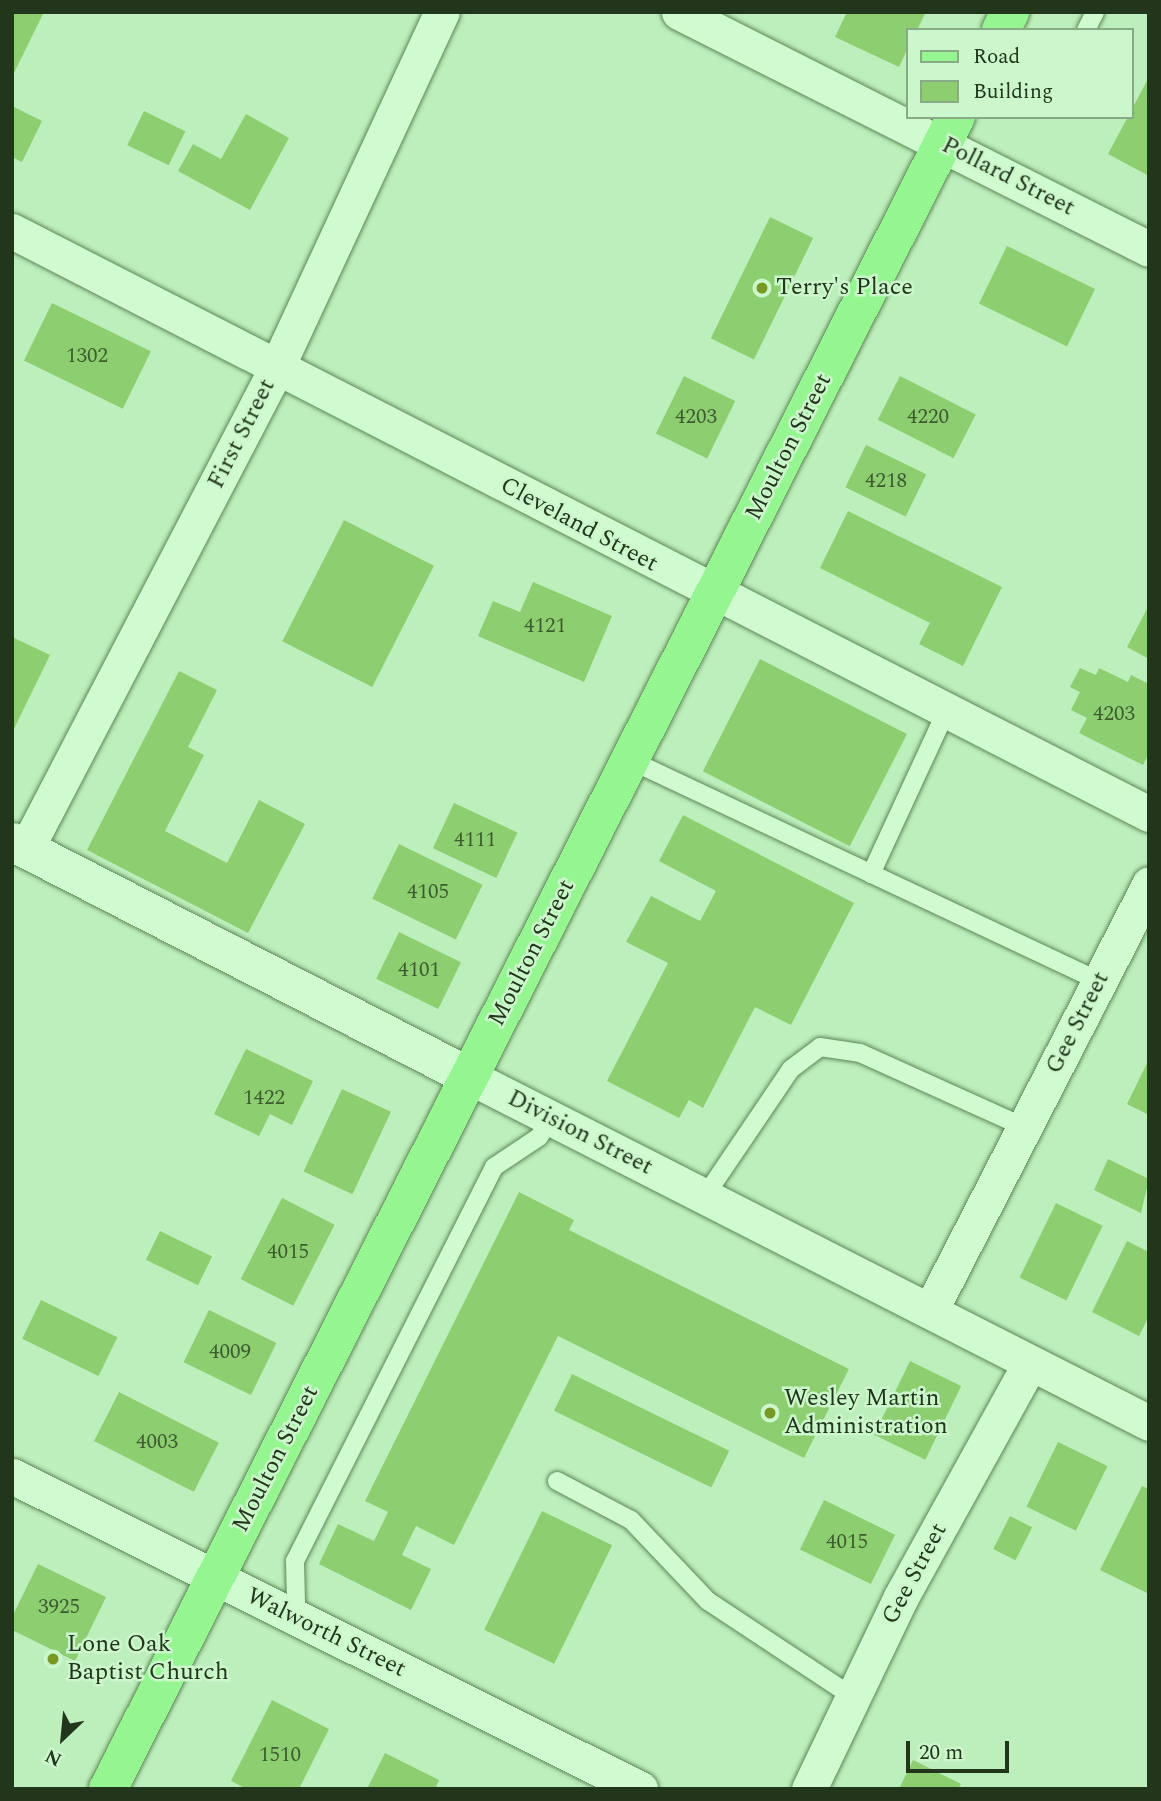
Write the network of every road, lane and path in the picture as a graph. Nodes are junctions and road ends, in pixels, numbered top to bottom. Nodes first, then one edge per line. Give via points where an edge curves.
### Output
1 (442, 12) edge
2 (679, 12) edge
3 (1010, 12) edge
4 (1095, 12) edge
5 (1002, 28) edge
6 (1087, 28) edge
7 (906, 111) edge
8 (925, 119) edge
9 (950, 130) edge
10 (12, 231) edge
11 (1149, 249) edge
12 (277, 367) junction
13 (714, 595) junction
14 (946, 712) junction
15 (630, 760) junction
16 (1149, 814) edge
17 (19, 846) edge
18 (871, 874) junction
19 (1149, 884) edge
20 (1099, 981) junction
21 (470, 1077) junction
22 (551, 1118) junction
23 (1024, 1127) junction
24 (705, 1196) junction
25 (930, 1311) junction
26 (1030, 1363) junction
27 (1149, 1423) edge
28 (12, 1476) edge
29 (557, 1481) dead end
30 (215, 1578) junction
31 (290, 1615) junction
32 (853, 1697) junction
33 (108, 1789) edge
34 (640, 1789) edge
35 (809, 1789) edge

1 - 12 street, First Street
2 - 7 street, Pollard Street
3 - 5 main road
4 - 6 lane
8 - 9 street, Pollard Street
9 - 11 street, Pollard Street
9 - 13 main road, Moulton Street
10 - 12 street, Cleveland Street
12 - 13 street, Cleveland Street
12 - 17 street, First Street
13 - 14 street, Cleveland Street
13 - 15 main road, Moulton Street
14 - 16 street, Cleveland Street
14 - 18 lane
15 - 18 lane
15 - 21 main road, Moulton Street
17 - 21 street, Division Street
18 - 20 lane
19 - 20 street, Gee Street
20 - 23 street, Gee Street
21 - 22 street, Division Street
21 - 30 main road, Moulton Street
22 - 24 street, Division Street
22 - 31 lane via 539,1137 495,1167 295,1561 296,1602
23 - 24 lane via 860,1054 820,1047 791,1069
23 - 25 street, Gee Street
24 - 25 street, Division Street
25 - 26 street, Division Street
26 - 27 street, Division Street
26 - 32 street, Gee Street
28 - 30 street, Walworth Street
29 - 32 lane via 631,1520 708,1601
30 - 31 street, Walworth Street
30 - 33 main road, Moulton Street
31 - 34 street, Walworth Street
32 - 35 street, Gee Street

